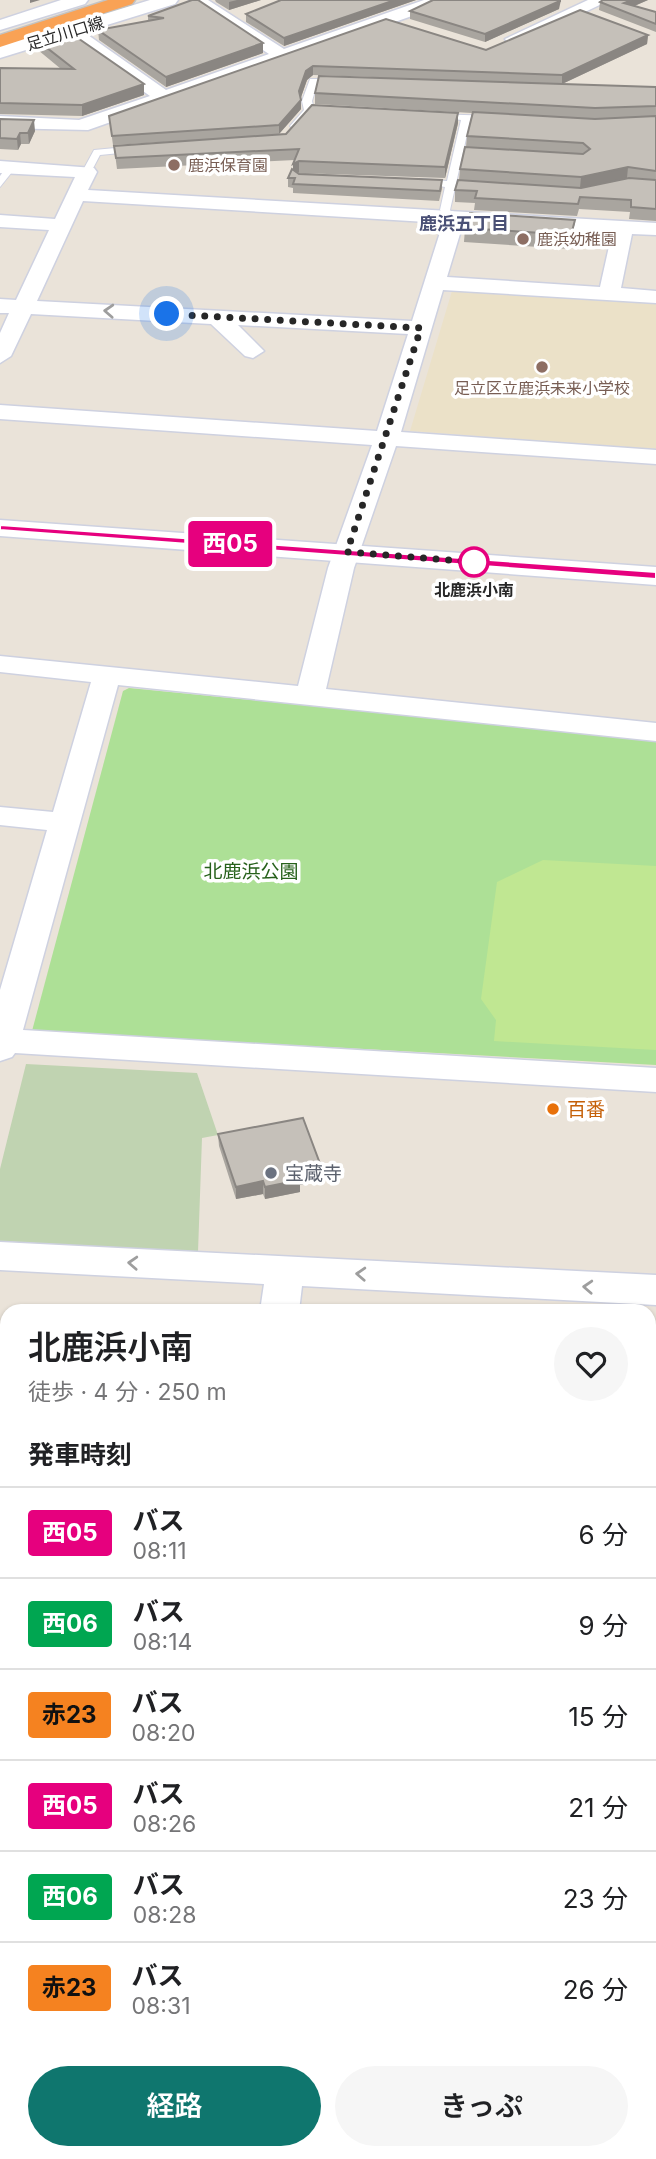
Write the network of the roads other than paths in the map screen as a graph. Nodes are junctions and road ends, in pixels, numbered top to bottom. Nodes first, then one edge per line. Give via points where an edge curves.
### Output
1 (79, 0) edge
2 (98, 0) edge
3 (126, 0) edge
4 (155, 0) edge
5 (169, 0) edge
6 (197, 0) edge
7 (440, 0) edge
8 (602, 0) edge
9 (559, 3) edge
10 (579, 10) junction
11 (250, 13) edge
12 (37, 14) junction
13 (0, 18) edge
14 (229, 19) junction
15 (385, 19) junction
16 (604, 19) edge
17 (103, 22) junction
18 (0, 26) edge
19 (410, 27) edge
20 (0, 32) edge
21 (72, 32) junction
22 (0, 41) edge
23 (497, 46) edge
24 (0, 52) edge
25 (283, 56) junction
26 (355, 82) edge
27 (163, 96) junction
28 (309, 110) junction
29 (322, 110) edge
30 (427, 115) edge
31 (466, 117) junction
32 (504, 120) edge
33 (0, 122) edge
34 (291, 130) edge
35 (150, 148) edge
36 (457, 153) junction
37 (470, 154) edge
38 (87, 172) junction
39 (4, 173) edge
40 (408, 181) edge
41 (449, 185) junction
42 (461, 187) edge
43 (74, 195) junction
44 (449, 216) junction
45 (0, 222) edge
46 (60, 225) junction
47 (623, 227) junction
48 (656, 229) edge
49 (434, 284) junction
50 (609, 294) junction
51 (656, 298) edge
52 (0, 306) edge
53 (25, 307) junction
54 (217, 317) junction
55 (421, 328) junction
56 (253, 351) dead end
57 (0, 356) edge
58 (0, 412) edge
59 (387, 438) junction
60 (656, 457) edge
61 (0, 528) edge
62 (347, 552) junction
63 (656, 576) edge
64 (0, 664) edge
65 (107, 674) junction
66 (310, 696) junction
67 (656, 732) edge
68 (0, 816) edge
69 (65, 822) junction
70 (1, 1043) edge
71 (656, 1080) edge
72 (0, 1256) edge
73 (285, 1270) junction
74 (656, 1290) edge
75 (280, 1304) edge

1 - 12 street, 足立川口線
2 - 20 highway
3 - 22 highway
4 - 17 highway
5 - 17 street, 足立川口線
6 - 14 street
7 - 15 street
8 - 10 street
9 - 10 street
10 - 16 street
10 - 23 street
11 - 14 street
12 - 13 street
12 - 18 street, 足立川口線
14 - 25 street
15 - 19 street
15 - 25 street
17 - 21 street, 足立川口線
21 - 24 street, 足立川口線
21 - 27 street
25 - 27 street
26 - 28 lane via 313,81
27 - 33 street via 81,126
28 - 29 lane
28 - 34 lane
30 - 31 lane
31 - 32 lane
31 - 36 lane
35 - 38 lane via 97,152
36 - 37 lane
36 - 41 lane
38 - 39 street
38 - 43 street
40 - 41 lane
41 - 42 lane
41 - 44 lane via 445,210
43 - 44 street
43 - 46 street
44 - 47 street
44 - 49 street via 453,222
45 - 46 street
46 - 53 street
47 - 48 street
47 - 50 street
49 - 50 street
49 - 55 street
50 - 51 street
52 - 53 street
54 -> 53 street
53 - 57 street
54 - 55 street
54 - 56 street
55 - 59 street
58 - 59 street
59 - 60 street
59 - 62 street
61 - 62 street
62 - 63 street
62 - 66 street
64 - 65 street
65 - 66 street
65 - 69 street
66 - 67 street
68 - 69 street
69 - 70 street
70 - 71 street
73 -> 72 street
74 -> 73 street
73 - 75 street

